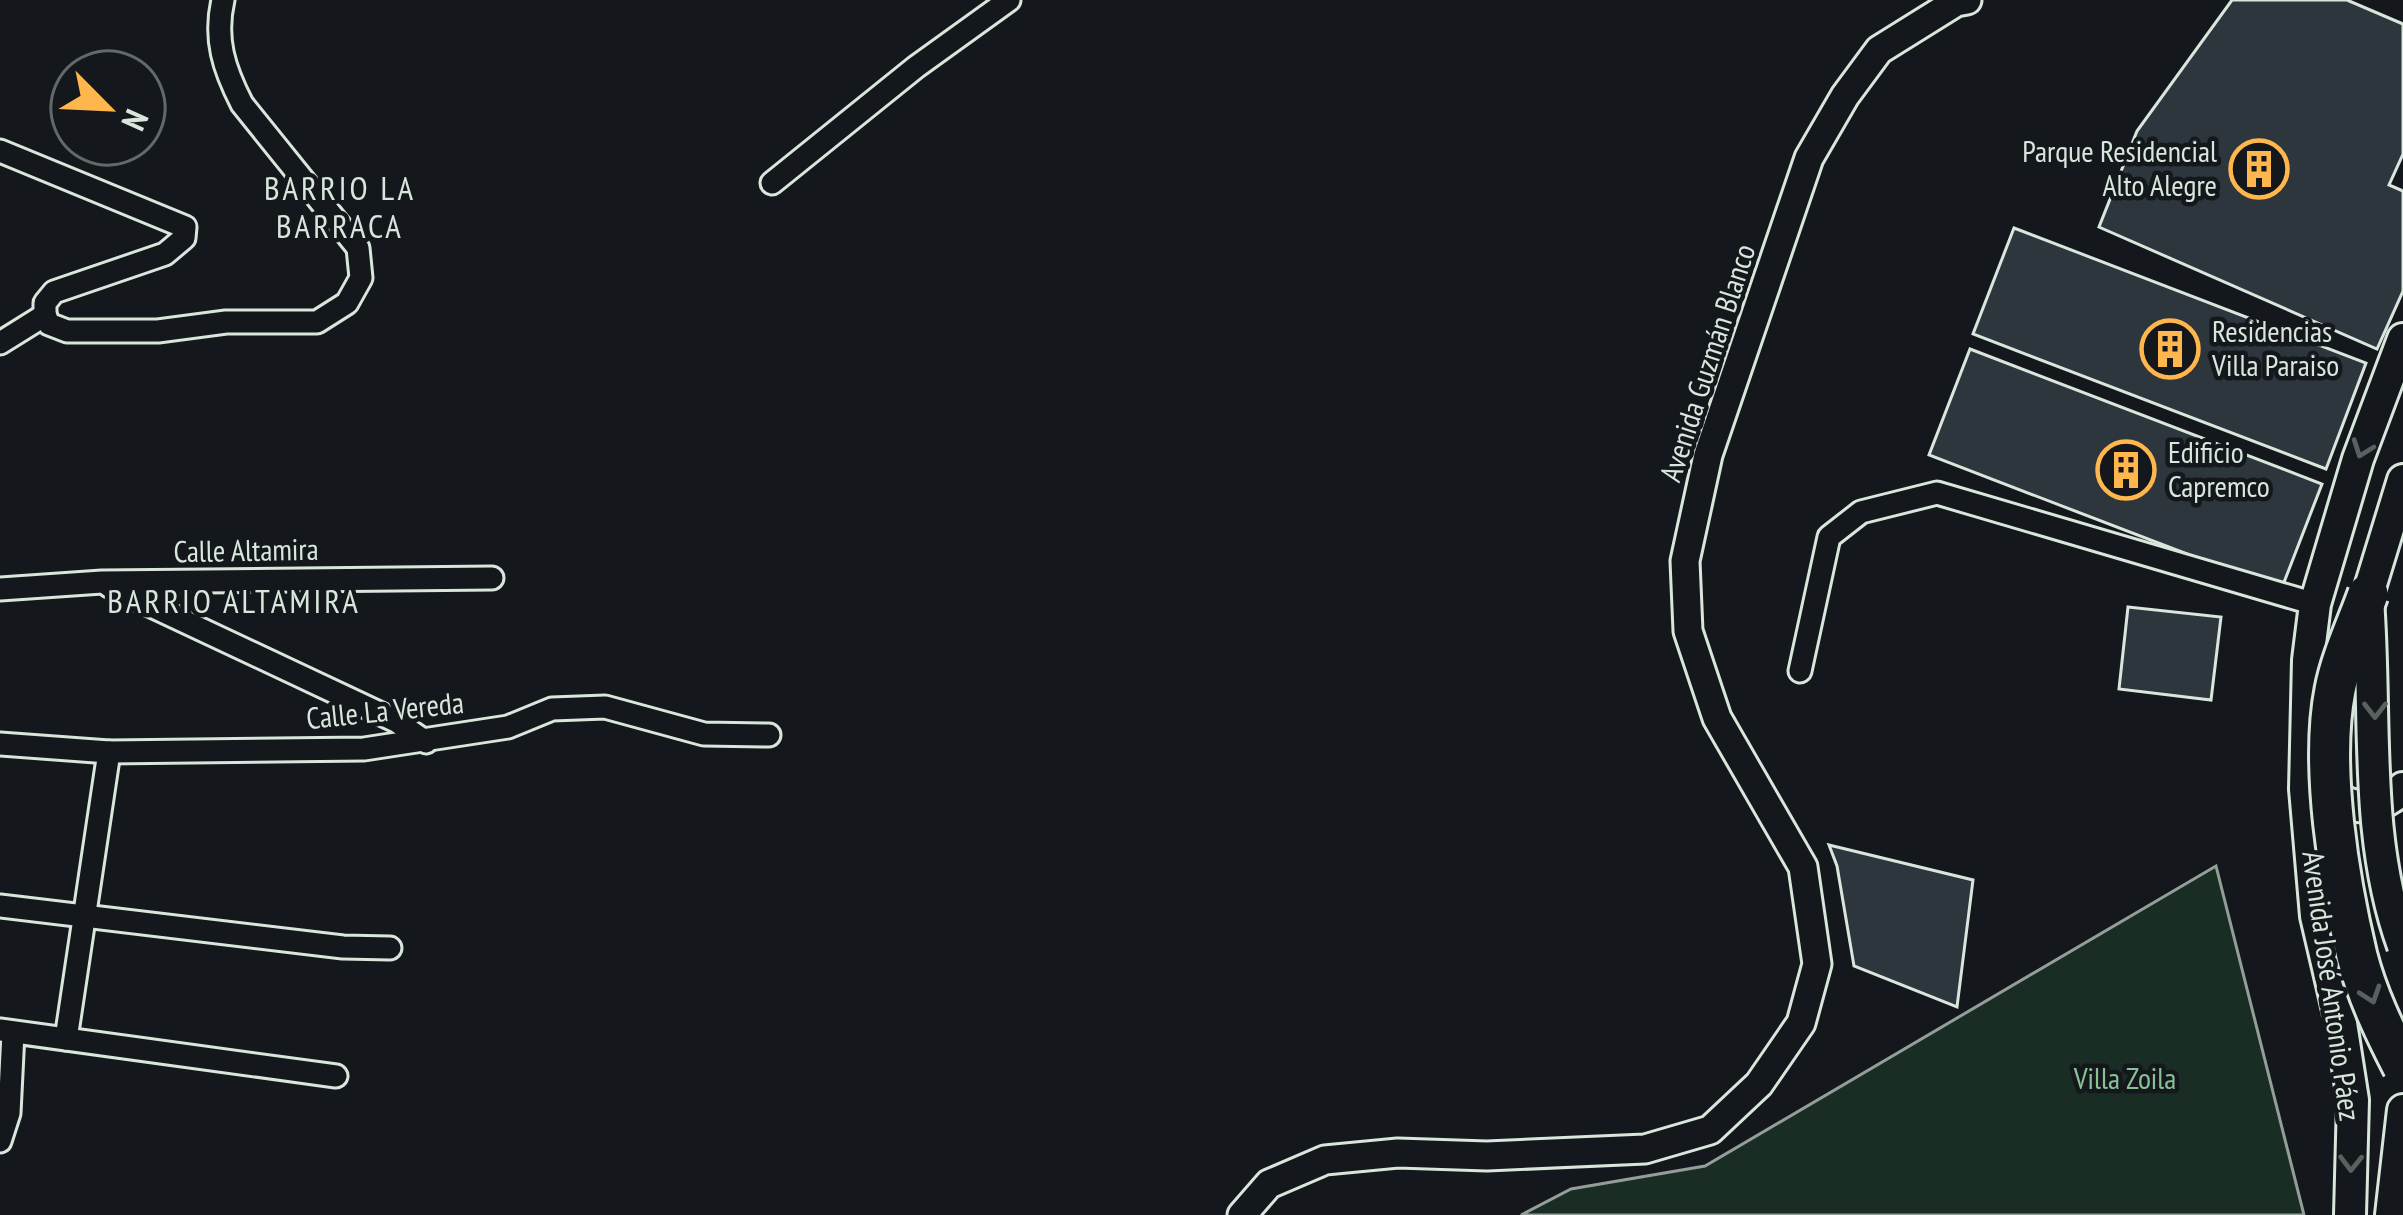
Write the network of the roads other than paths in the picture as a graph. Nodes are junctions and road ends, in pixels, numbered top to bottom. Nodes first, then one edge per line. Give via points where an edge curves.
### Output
1 (223, 0) edge
2 (1009, 0) edge
3 (1967, 0) edge
4 (0, 151) edge
5 (772, 183) dead end
6 (45, 315) junction
7 (2403, 339) edge
8 (0, 343) edge
9 (2403, 480) edge
10 (492, 578) dead end
11 (102, 582) junction
12 (0, 589) edge
13 (2368, 594) junction
14 (2314, 604) junction
15 (1800, 671) dead end
16 (2307, 730) junction
17 (770, 735) dead end
18 (426, 742) junction
19 (0, 744) edge
20 (110, 752) junction
21 (2403, 788) edge
22 (0, 906) edge
23 (86, 919) junction
24 (2403, 946) edge
25 (390, 948) dead end
26 (7, 1032) edge
27 (66, 1039) junction
28 (2403, 1067) edge
29 (336, 1076) dead end
30 (2403, 1109) edge
31 (0, 1141) edge
32 (1242, 1215) edge
33 (2350, 1215) edge
34 (2391, 1215) edge

1 - 6 street via 219,46 229,78 358,248 361,278 346,303 317,322 67,331
2 - 5 street
3 - 32 street, Avenida Guzmán Blanco via 1880,50 1809,158 1708,455 1685,561 1688,631 1717,718 1804,867 1817,964 1801,1023 1759,1084 1710,1130 1645,1149 1325,1160 1269,1184
4 - 6 street via 185,226 184,238 165,254 55,292
6 - 8 street
7 -> 14 main road, Avenida José Antonio Páez
9 - 13 main road
10 - 11 street, Calle Altamira
11 - 12 street, Calle Altamira
11 - 18 street
13 -> 24 main road, bridge via 2374,807
13 -> 28 highway, bridge via 2335,689 2332,812 2357,958
14 - 15 street via 1937,493 1862,512 1829,537
14 - 16 main road, Avenida José Antonio Páez
16 - 21 main road via 2323,786 2341,802 2387,804
16 -> 33 main road, Avenida José Antonio Páez via 2316,916 2353,1100
17 - 18 street, Calle La Vereda via 704,734 605,707 552,709 508,727
18 - 20 street, Calle La Vereda
19 - 20 street, Calle La Vereda
20 - 23 street
22 - 23 street
23 - 25 street
23 - 27 street
26 - 27 street
26 - 31 street via 9,1113
27 - 29 street
30 - 34 main road, Avenida José Antonio Páez

